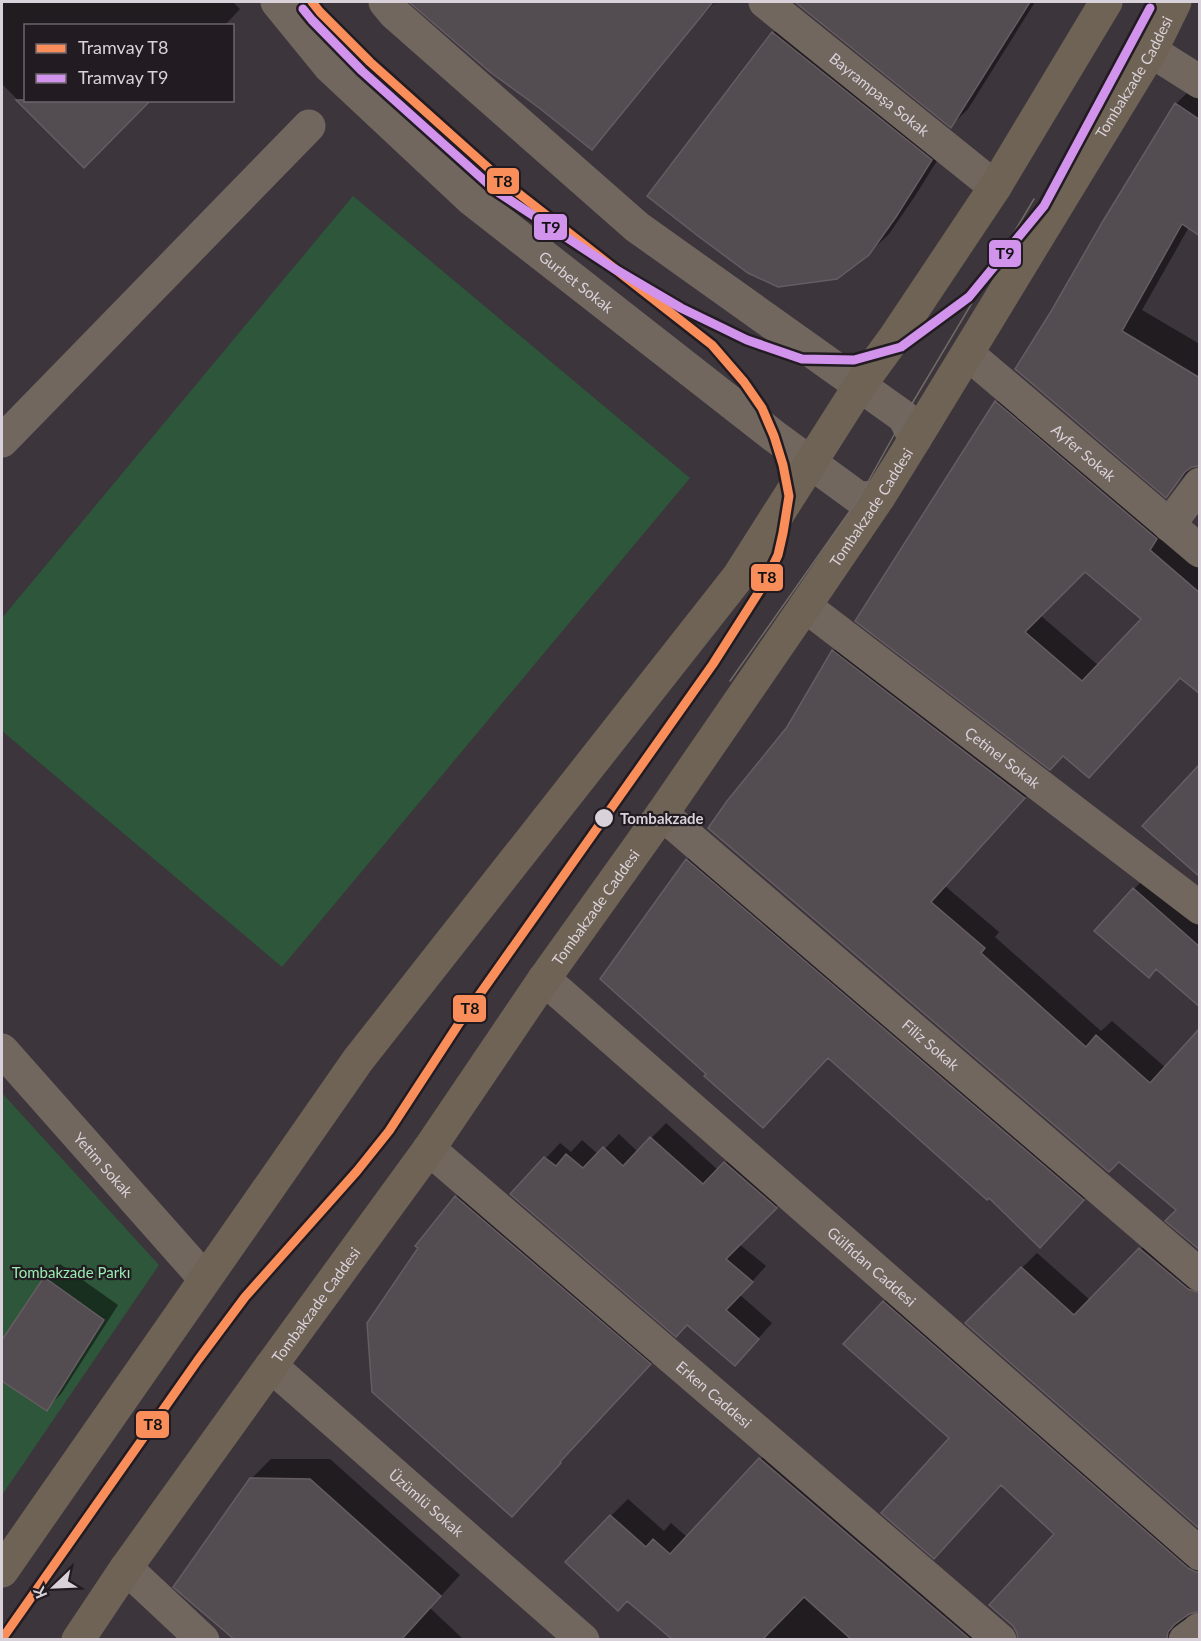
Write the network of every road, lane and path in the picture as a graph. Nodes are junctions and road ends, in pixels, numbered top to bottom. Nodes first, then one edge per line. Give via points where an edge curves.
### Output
1 (277, 2) edge
2 (765, 2) edge
3 (1106, 2) edge
4 (1175, 2) edge
5 (393, 5) edge
6 (1151, 51) junction
7 (1200, 82) edge
8 (309, 126) dead end
9 (995, 187) junction
10 (968, 354) junction
11 (860, 386) junction
12 (915, 439) junction
13 (2, 441) edge
14 (811, 463) junction
15 (1200, 484) edge
16 (879, 497) junction
17 (1169, 525) junction
18 (1200, 551) edge
19 (806, 606) junction
20 (662, 814) junction
21 (1200, 908) edge
22 (544, 979) junction
23 (2, 1050) edge
24 (429, 1149) junction
25 (1200, 1275) edge
26 (205, 1279) junction
27 (271, 1366) junction
28 (1200, 1554) edge
29 (126, 1568) junction
30 (2, 1570) edge
31 (1200, 1629) edge
32 (78, 1640) edge
33 (203, 1640) edge
34 (583, 1640) edge
35 (1000, 1640) edge
36 (1185, 1640) edge

1 - 14 street, Gurbet Sokak via 330,67 471,200
2 - 9 street, Bayrampaşa Sokak
3 - 9 main road
4 - 6 main road, Tombakzade Caddesi
5 - 11 street via 637,226
6 - 7 street
6 - 10 main road, Tombakzade Caddesi
8 - 13 street
9 - 11 main road
10 - 12 main road, Tombakzade Caddesi
10 - 17 street, Ayfer Sokak
11 - 12 street via 904,417
11 - 14 main road
12 - 16 main road, Tombakzade Caddesi
14 - 16 street, Gurbet Sokak via 859,498
14 - 26 main road via 738,578 358,1060
15 - 17 street
16 - 19 main road, Tombakzade Caddesi
17 - 18 street, Ayfer Sokak
19 - 20 main road, Tombakzade Caddesi
19 - 21 street, Çetinel Sokak
20 - 22 main road, Tombakzade Caddesi
20 - 25 street, Filiz Sokak
22 - 24 main road, Tombakzade Caddesi
22 - 28 street, Gülfidan Caddesi
23 - 26 street, Yetim Sokak
24 - 27 main road, Tombakzade Caddesi
24 - 35 street, Erken Caddesi
26 - 30 main road
27 - 29 main road, Tombakzade Caddesi
27 - 34 street, Üzümlü Sokak
29 - 32 main road, Tombakzade Caddesi
29 - 33 street
31 - 36 street

